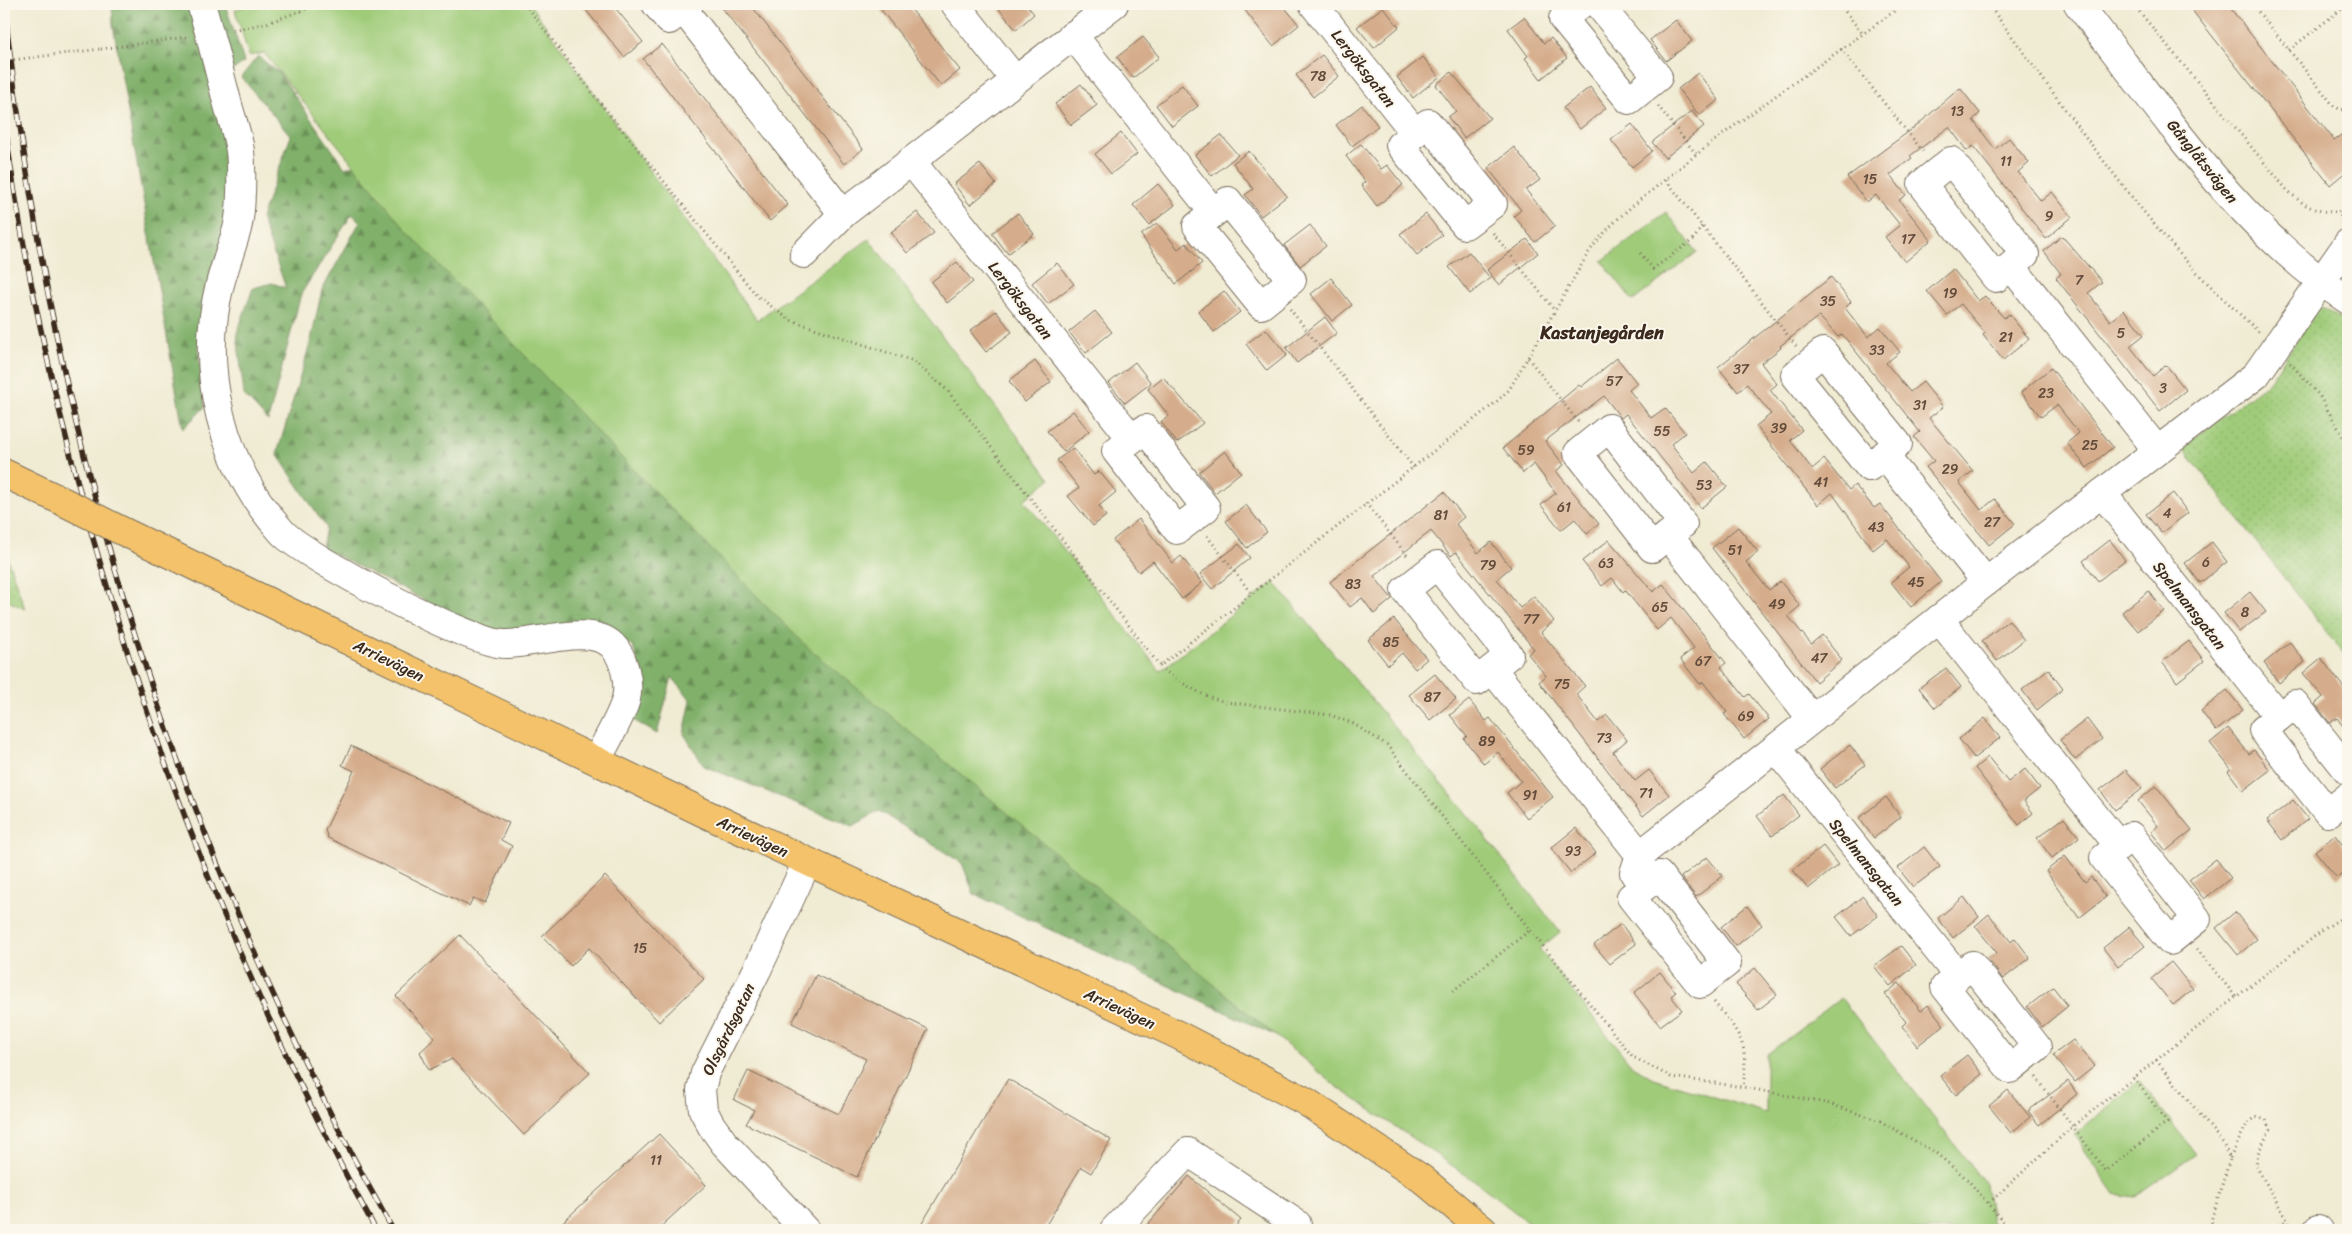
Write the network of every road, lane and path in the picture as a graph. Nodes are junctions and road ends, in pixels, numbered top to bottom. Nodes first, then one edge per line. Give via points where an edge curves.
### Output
1 (201, 4) edge
2 (525, 4) edge
3 (656, 4) edge
4 (955, 4) edge
5 (1114, 4) edge
6 (1313, 4) edge
7 (1583, 4) edge
8 (1839, 4) edge
9 (1904, 4) edge
10 (1988, 4) edge
11 (2078, 4) edge
12 (2132, 4) edge
13 (2252, 4) edge
14 (2348, 4) edge
15 (686, 6) edge
16 (1863, 34) junction
17 (1073, 35) junction
18 (102, 49) dead end
19 (1841, 49) junction
20 (2289, 50) junction
21 (4, 61) edge
22 (1015, 80) junction
23 (1643, 89) junction
24 (2348, 109) edge
25 (1696, 154) junction
26 (911, 161) junction
27 (1938, 171) junction
28 (1666, 180) junction
29 (2338, 212) dead end
30 (1214, 213) junction
31 (843, 214) junction
32 (1479, 214) joint
33 (1702, 226) junction
34 (2348, 243) edge
35 (1640, 253) dead end
36 (804, 254) dead end
37 (2011, 266) junction
38 (2322, 282) junction
39 (1277, 292) junction
40 (2348, 300) edge
41 (1555, 311) junction
42 (2276, 347) junction
43 (1528, 358) junction
44 (1809, 363) junction
45 (1132, 439) junction
46 (1593, 441) junction
47 (2348, 445) edge
48 (2157, 450) junction
49 (1884, 455) junction
50 (1414, 468) junction
51 (4, 473) edge
52 (2102, 493) junction
53 (1366, 503) junction
54 (1193, 519) junction
55 (1668, 535) junction
56 (1423, 576) junction
57 (1986, 582) junction
58 (1251, 593) junction
59 (1939, 619) junction
60 (1160, 666) junction
61 (1492, 669) junction
62 (2279, 717) junction
63 (1812, 719) junction
64 (1776, 748) junction
65 (597, 760) junction
66 (2348, 771) edge
67 (2348, 798) edge
68 (1640, 855) junction
69 (807, 862) junction
70 (2348, 914) edge
71 (1530, 930) junction
72 (2182, 931) joint
73 (1700, 984) joint
74 (1453, 991) dead end
75 (2236, 997) junction
76 (2022, 1059) joint
77 (2156, 1060) junction
78 (2134, 1078) junction
79 (1743, 1087) junction
80 (2073, 1126) junction
81 (2230, 1159) junction
82 (1989, 1203) junction
83 (2286, 1221) junction
84 (805, 1230) edge
85 (1114, 1230) edge
86 (1292, 1230) edge
87 (1483, 1230) edge
88 (2010, 1230) edge
89 (2216, 1230) edge
90 (2271, 1230) edge
91 (2310, 1230) edge

1 - 65 street via 240,151 238,226 220,284 213,321 211,366 220,421 258,503 284,534 316,558 476,639 504,644 590,635 611,644 625,666 626,698
2 - 60 path via 598,100 757,296 790,320 913,361 947,390
3 - 15 street via 669,20
4 - 22 street
5 - 17 street
6 - 32 street, Lergöksgatan via 1415,133 1400,145 1466,226
7 - 23 street via 1658,76
7 - 23 street via 1563,19 1629,100
8 - 16 path
9 - 16 path
10 - 42 path via 2130,194 2178,252
11 - 38 street, Gånglåtsvägen via 2222,188 2268,235
12 - 29 path via 2287,190 2303,204 2320,212
13 - 20 path
14 - 20 path
15 - 31 street
16 - 19 path
17 - 22 street
17 - 30 street
18 - 21 path, bridge
19 - 25 path
19 - 27 path
20 - 24 path via 2334,106
22 - 26 street
23 - 25 path
25 - 28 path
26 - 31 street
26 - 45 street, Lergöksgatan
27 - 37 street via 1951,161 2025,254
27 - 37 street via 1922,184 1996,278
28 - 33 path
28 - 41 path via 1622,213 1603,232
30 - 39 street via 1228,201 1292,280
30 - 39 street via 1197,226 1261,305
31 - 36 street
32 - 41 path
33 - 35 path via 1694,239 1653,269
33 - 44 path
34 - 38 street
37 - 48 street
38 - 40 street, Gånglåtsvägen
38 - 42 street
39 - 50 path
41 - 43 path
42 - 47 path via 2319,395
42 - 48 street via 2256,375
43 - 46 path
43 - 50 path via 1508,390 1495,403
44 - 49 street via 1824,352 1898,444
44 - 49 street via 1795,375 1869,467
45 - 54 street via 1145,429 1206,508
45 - 54 street via 1116,451 1177,530
46 - 55 street via 1609,428 1683,524
46 - 55 street via 1578,452 1652,548
48 - 52 street
49 - 57 street
50 - 53 path
51 - 65 main road, Arrievägen, bridge
52 - 57 street
52 - 62 street, Spelmansgatan
53 - 56 path
53 - 58 path
54 - 58 path
55 - 63 street
56 - 61 street via 1438,564 1509,655
56 - 61 street via 1405,590 1477,681
57 - 59 street
58 - 60 path
59 - 63 street
59 - 72 street via 2119,846 2104,858 2170,941
60 - 71 path via 1175,679 1204,695 1225,702 1330,715 1352,723 1387,745
61 - 68 street
62 - 66 street via 2295,704
62 - 67 street via 2263,730 2328,813
63 - 64 street
64 - 68 street
64 - 76 street, Spelmansgatan via 1958,976 1944,987 2010,1069
65 - 69 main road, Arrievägen
68 - 73 street via 1634,873 1644,887 1659,875 1727,963
69 - 84 street, Olsgårdsgatan via 705,1073 700,1090 703,1110 724,1143
69 - 87 main road, Arrievägen via 1178,1035 1305,1101 1422,1179
70 - 75 path
71 - 74 path
71 - 79 path via 1633,1057 1671,1077
72 - 75 path
73 - 79 path via 1740,1035 1744,1053
75 - 77 path
76 - 80 path
77 - 78 path
77 - 81 path via 2223,1143
78 - 80 path
78 - 80 path via 2167,1122 2106,1171
79 - 82 path via 1830,1104 1880,1121 1936,1153
80 - 82 path
81 - 83 path via 2247,1124 2256,1117 2266,1120 2270,1130 2258,1153 2256,1166
81 - 89 path via 2211,1221
82 - 88 path
83 - 90 path
83 - 91 path
85 - 86 street via 1188,1152 1297,1224

